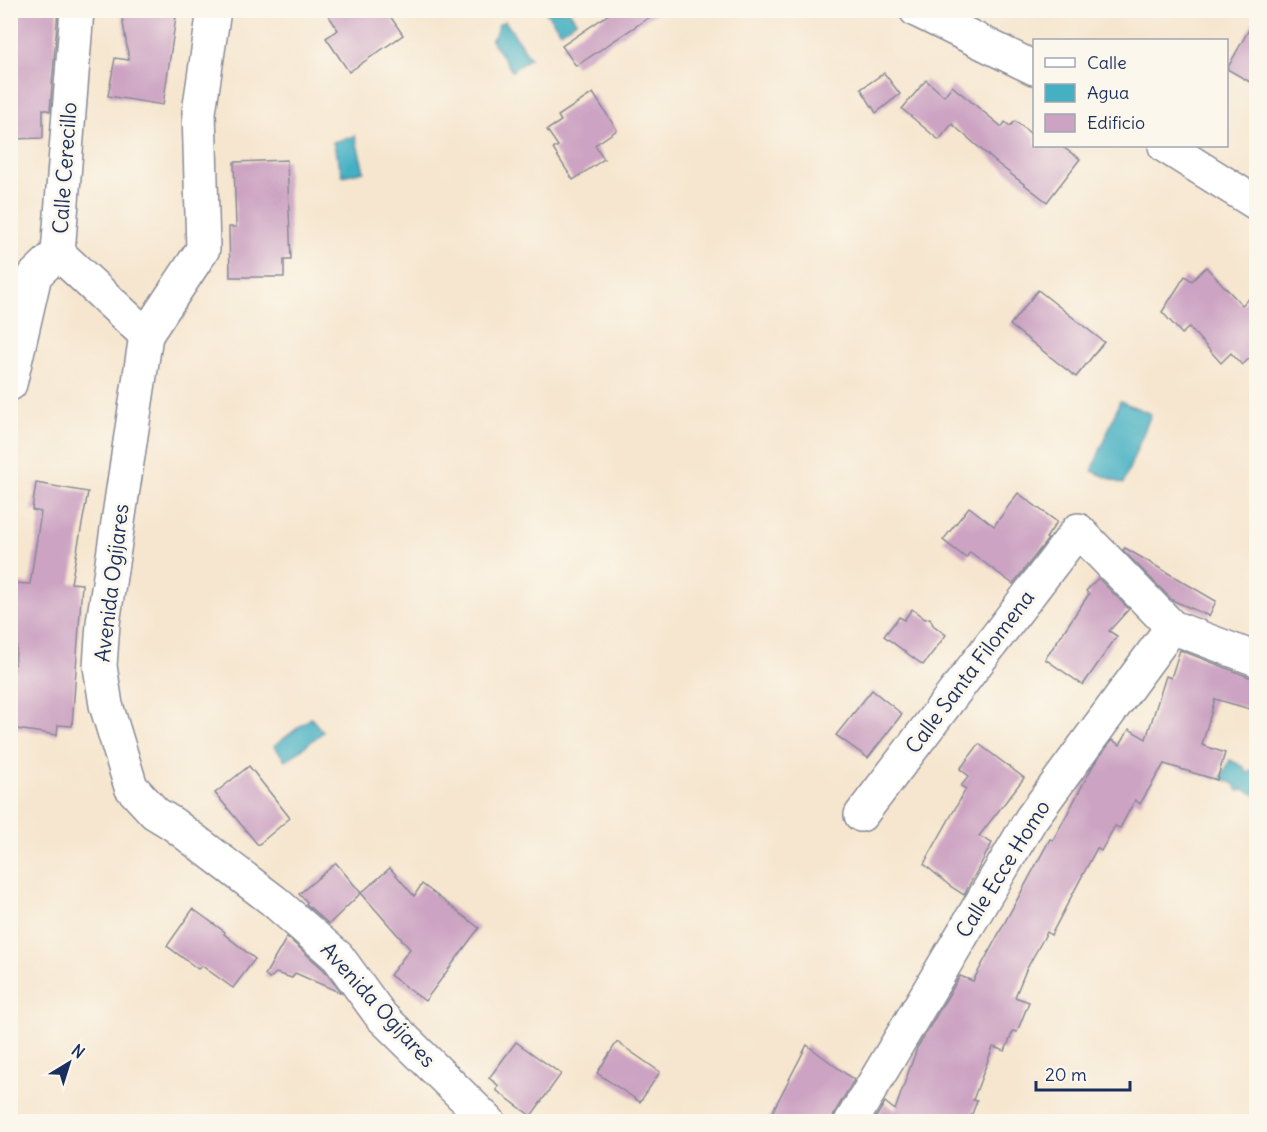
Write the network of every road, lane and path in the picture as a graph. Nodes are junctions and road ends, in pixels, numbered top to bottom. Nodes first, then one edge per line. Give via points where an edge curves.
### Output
1 (77, 10) edge
2 (213, 10) edge
3 (916, 10) edge
4 (1033, 67) edge
5 (1167, 147) edge
6 (1257, 202) edge
7 (58, 253) junction
8 (146, 335) junction
9 (10, 384) edge
10 (1172, 627) junction
11 (1257, 659) edge
12 (861, 815) dead end
13 (489, 1122) edge
14 (851, 1122) edge

1 - 7 street, Calle Cerecillo
2 - 8 street, Avenida Ogíjares via 199,112 203,249
3 - 4 street
5 - 6 street
7 - 8 street
7 - 9 street, Calle Cerecillo via 35,275
8 - 13 street, Avenida Ogíjares via 100,666 106,705 131,787 155,813 274,901 338,957 381,1016
10 - 11 street
10 - 12 street, Calle Santa Filomena via 1078,530
10 - 14 street, Calle Ecce Homo via 1031,819

